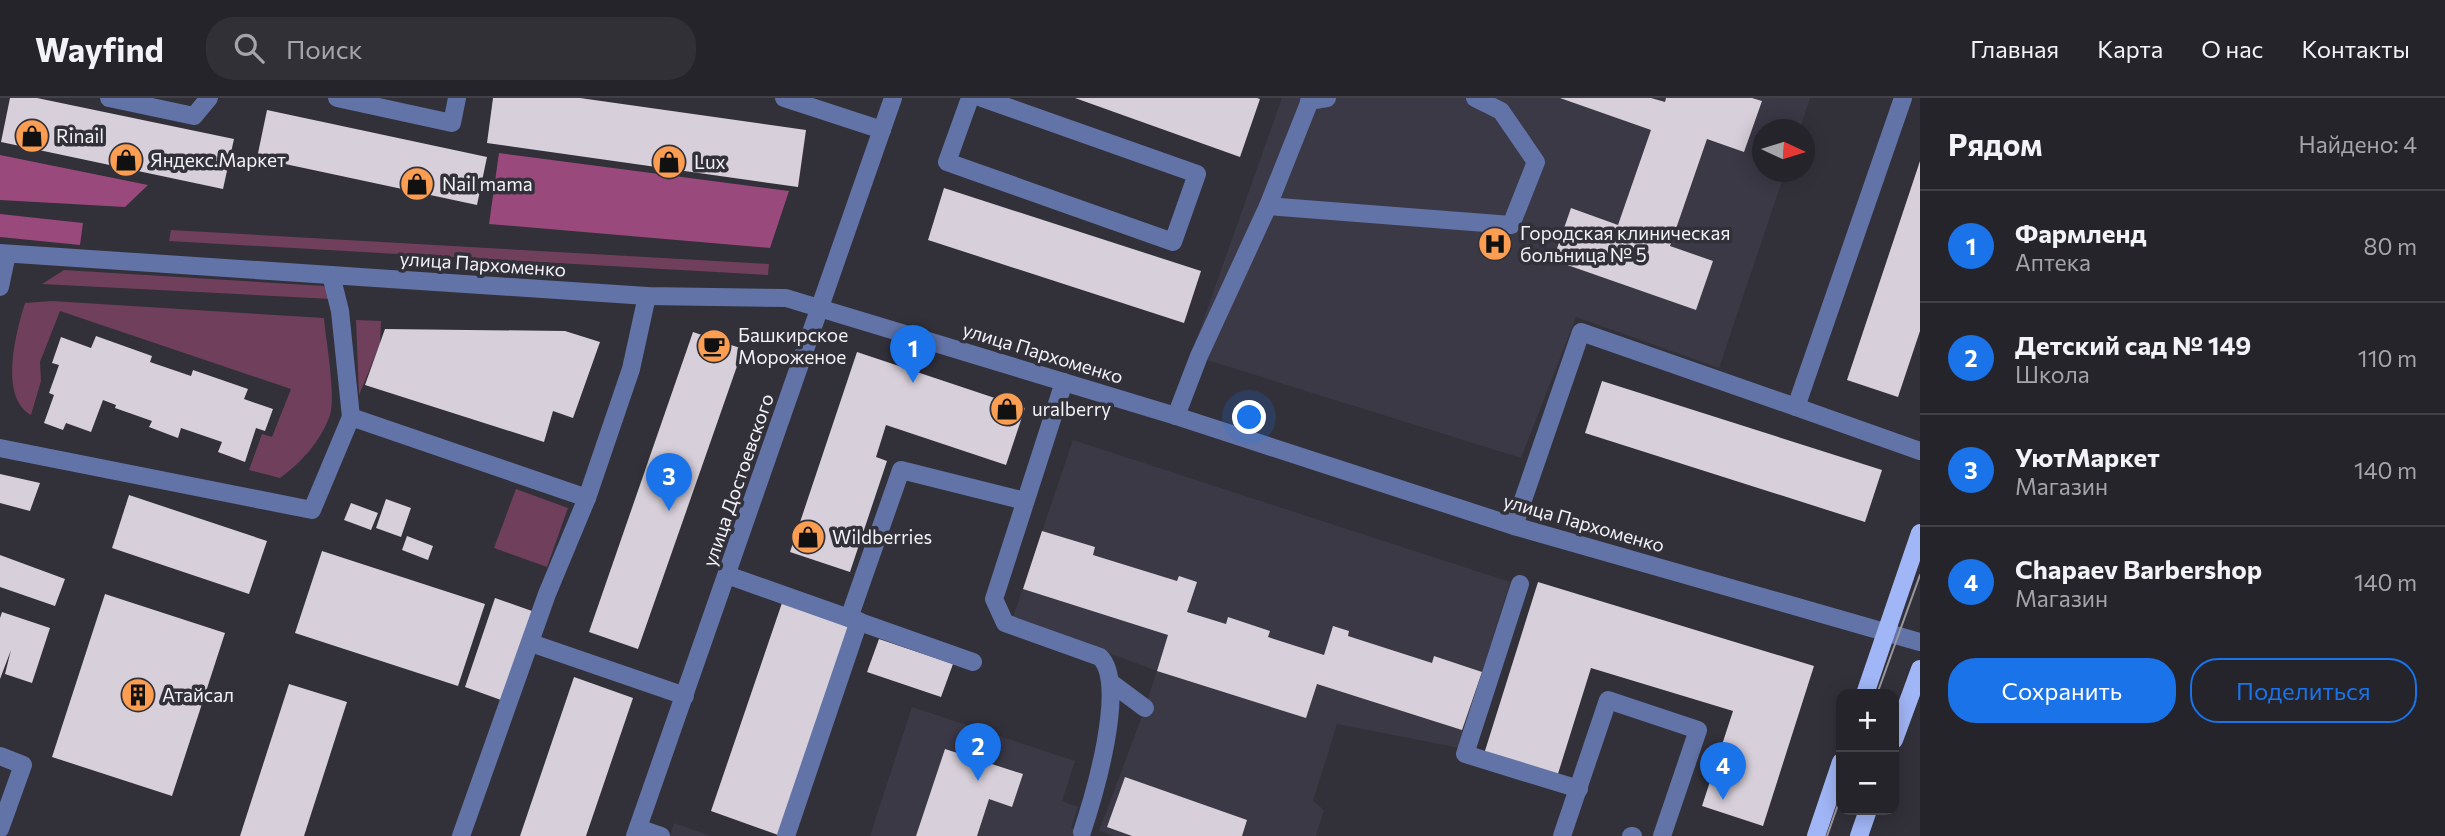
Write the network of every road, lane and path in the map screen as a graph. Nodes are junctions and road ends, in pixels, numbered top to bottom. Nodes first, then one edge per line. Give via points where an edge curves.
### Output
1 (109, 98) edge
2 (209, 98) edge
3 (337, 98) edge
4 (457, 98) edge
5 (784, 98) edge
6 (893, 98) edge
7 (970, 98) edge
8 (982, 98) edge
9 (1475, 98) edge
10 (1903, 98) edge
11 (1316, 99) edge
12 (882, 130) junction
13 (1268, 206) junction
14 (3, 254) edge
15 (331, 275) junction
16 (0, 287) edge
17 (647, 296) junction
18 (821, 308) junction
19 (1064, 382) junction
20 (1796, 407) junction
21 (1176, 416) junction
22 (351, 417) junction
23 (0, 447) edge
24 (1920, 451) edge
25 (587, 498) junction
26 (1025, 501) junction
27 (1514, 526) junction
28 (1920, 533) edge
29 (727, 575) junction
30 (1520, 583) dead end
31 (854, 620) junction
32 (1886, 632) junction
33 (1920, 642) edge
34 (531, 643) junction
35 (973, 662) dead end
36 (1920, 669) edge
37 (1110, 682) junction
38 (1866, 689) edge
39 (685, 696) junction
40 (1145, 708) dead end
41 (1899, 726) edge
42 (0, 757) edge
43 (1836, 777) edge
44 (1578, 789) junction
45 (1866, 815) edge
46 (0, 829) edge
47 (637, 832) edge
48 (1082, 832) dead end
49 (461, 836) edge
50 (662, 836) edge
51 (786, 836) edge
52 (1562, 836) edge
53 (1662, 836) edge
54 (1816, 836) edge
55 (1859, 836) edge

1 - 2 street via 194,116
3 - 4 street via 452,123
5 - 12 street
6 - 12 street, улица Достоевского
7 - 8 street via 947,162 1173,242 1197,174
9 - 13 street via 1501,111 1536,162 1511,225
10 - 20 street
11 - 13 street
12 - 18 street, улица Достоевского
13 - 21 street
14 - 15 street, улица Пархоменко
14 - 16 street
15 - 17 street, улица Пархоменко
15 - 22 street via 340,311
17 - 18 street, улица Пархоменко via 786,298
17 - 25 street via 631,369
18 - 19 street, улица Пархоменко
18 - 29 street, улица Достоевского
19 - 21 street, улица Пархоменко
19 - 26 street
20 - 24 street
20 - 27 street via 1581,332
21 - 27 street, улица Пархоменко
22 - 23 street via 312,510
22 - 25 street
25 - 34 street
26 - 31 street via 901,470
26 - 37 street via 995,593 996,606 1005,623 1100,657
27 - 32 street, улица Пархоменко
28 - 32 main road
29 - 31 street
29 - 39 street, улица Достоевского
30 - 44 street via 1465,754
31 - 35 street
31 - 51 street
32 - 33 street, улица Пархоменко
32 - 38 main road
34 - 39 street
34 - 49 street
36 - 41 main road
37 - 40 street
37 - 48 street via 1102,767
39 - 47 street, улица Достоевского
42 - 46 street via 23,765
43 - 54 main road
44 - 52 street
44 - 53 street via 1608,700 1698,730
45 - 55 main road
47 - 50 street

